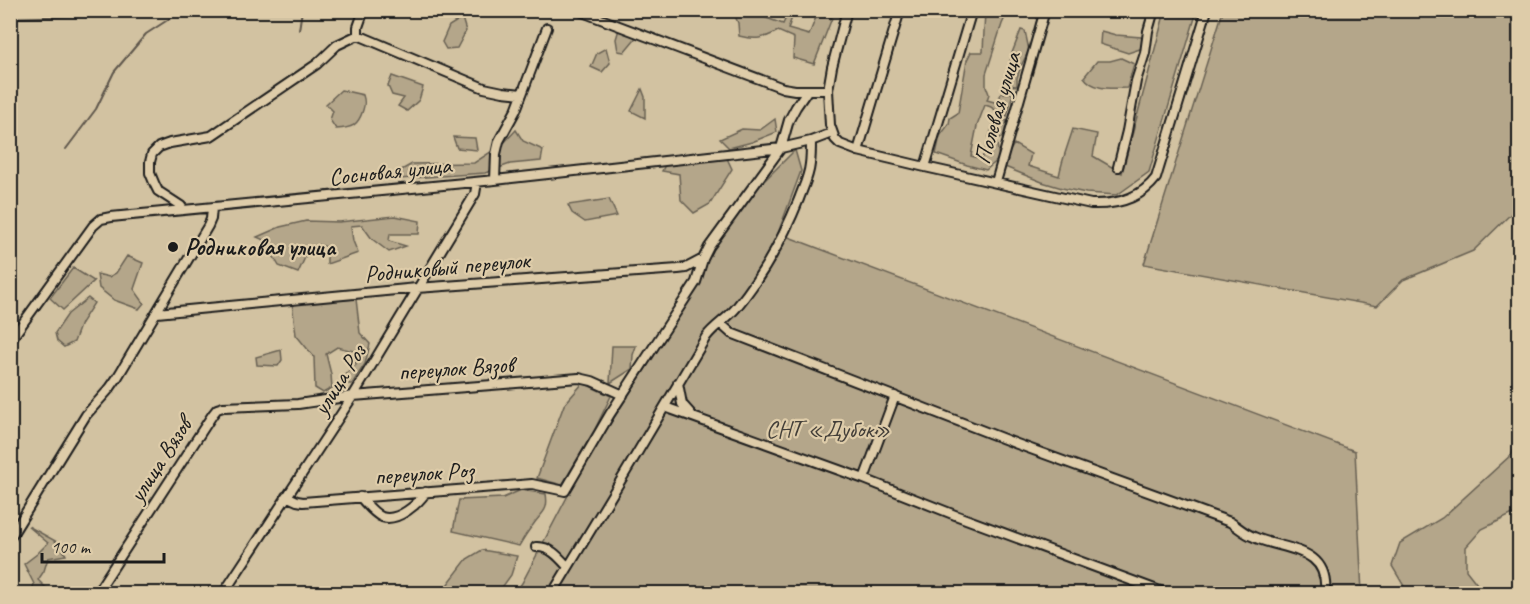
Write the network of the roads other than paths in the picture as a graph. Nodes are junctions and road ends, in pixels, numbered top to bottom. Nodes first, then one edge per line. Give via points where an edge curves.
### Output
1 (364, 10) edge
2 (577, 10) edge
3 (838, 10) edge
4 (900, 10) edge
5 (972, 10) edge
6 (1045, 10) edge
7 (1154, 10) edge
8 (1206, 10) edge
9 (847, 12) edge
10 (547, 28) dead end
11 (358, 35) junction
12 (828, 90) junction
13 (807, 91) junction
14 (522, 93) junction
15 (832, 133) junction
16 (811, 141) junction
17 (781, 148) junction
18 (858, 151) junction
19 (925, 167) junction
20 (1118, 167) dead end
21 (495, 180) junction
22 (477, 182) junction
23 (996, 182) junction
24 (212, 208) junction
25 (183, 210) junction
26 (703, 259) junction
27 (417, 288) junction
28 (157, 313) junction
29 (721, 324) junction
30 (10, 341) edge
31 (678, 383) junction
32 (623, 395) junction
33 (353, 396) junction
34 (895, 396) junction
35 (665, 407) junction
36 (217, 409) joint
37 (694, 417) junction
38 (864, 478) junction
39 (426, 492) junction
40 (286, 496) junction
41 (360, 497) junction
42 (10, 538) edge
43 (536, 547) dead end
44 (568, 567) junction
45 (96, 594) edge
46 (223, 594) edge
47 (552, 594) edge
48 (1168, 594) edge
49 (1325, 594) edge

1 - 11 street
2 - 13 street via 783,88
3 - 9 street
4 - 18 street
5 - 19 street
6 - 23 street, Полевая улица
7 - 20 street
8 - 23 street via 1160,167 1148,188 1125,201 1103,205
9 - 12 street
10 - 14 street
11 - 14 street via 484,88
11 - 25 street via 337,45 317,64 216,133 170,143 152,154 150,173 154,185
12 - 13 street
12 - 15 street
13 - 17 street via 789,120
14 - 21 street via 499,141
15 - 16 street, Сосновая улица
15 - 18 street via 840,144
16 - 17 street, Сосновая улица
16 - 29 street via 807,177 789,224 749,292
17 - 21 street, Сосновая улица
17 - 26 street
18 - 19 street
19 - 23 street
21 - 22 street, Сосновая улица
22 - 24 street, Сосновая улица
22 - 27 street, улица Роз via 476,194
24 - 25 street, Сосновая улица
24 - 28 street via 208,225
25 - 30 street, Сосновая улица via 101,219
26 - 27 street, Родниковый переулок via 678,269
26 - 32 street via 696,282
27 - 28 street, Родниковый переулок
27 - 33 street, улица Роз
28 - 42 street via 110,388 86,415
29 - 31 street via 710,331
29 - 34 street via 731,333
31 - 35 street
31 - 37 street via 682,404
32 - 33 street, переулок Вязов via 579,378
32 - 39 street, переулок Роз via 565,491 532,484
33 - 36 street, переулок Вязов
33 - 40 street, улица Роз
34 - 38 street
34 - 49 street via 1230,522 1254,538 1303,552 1322,567
35 - 37 street
35 - 44 street
36 - 45 street, улица Вязов
37 - 38 street
38 - 48 street
39 - 41 street, переулок Роз
39 - 41 street via 399,516 384,518
40 - 41 street, переулок Роз via 303,502
40 - 46 street, улица Роз
43 - 44 street via 546,548
44 - 47 street

